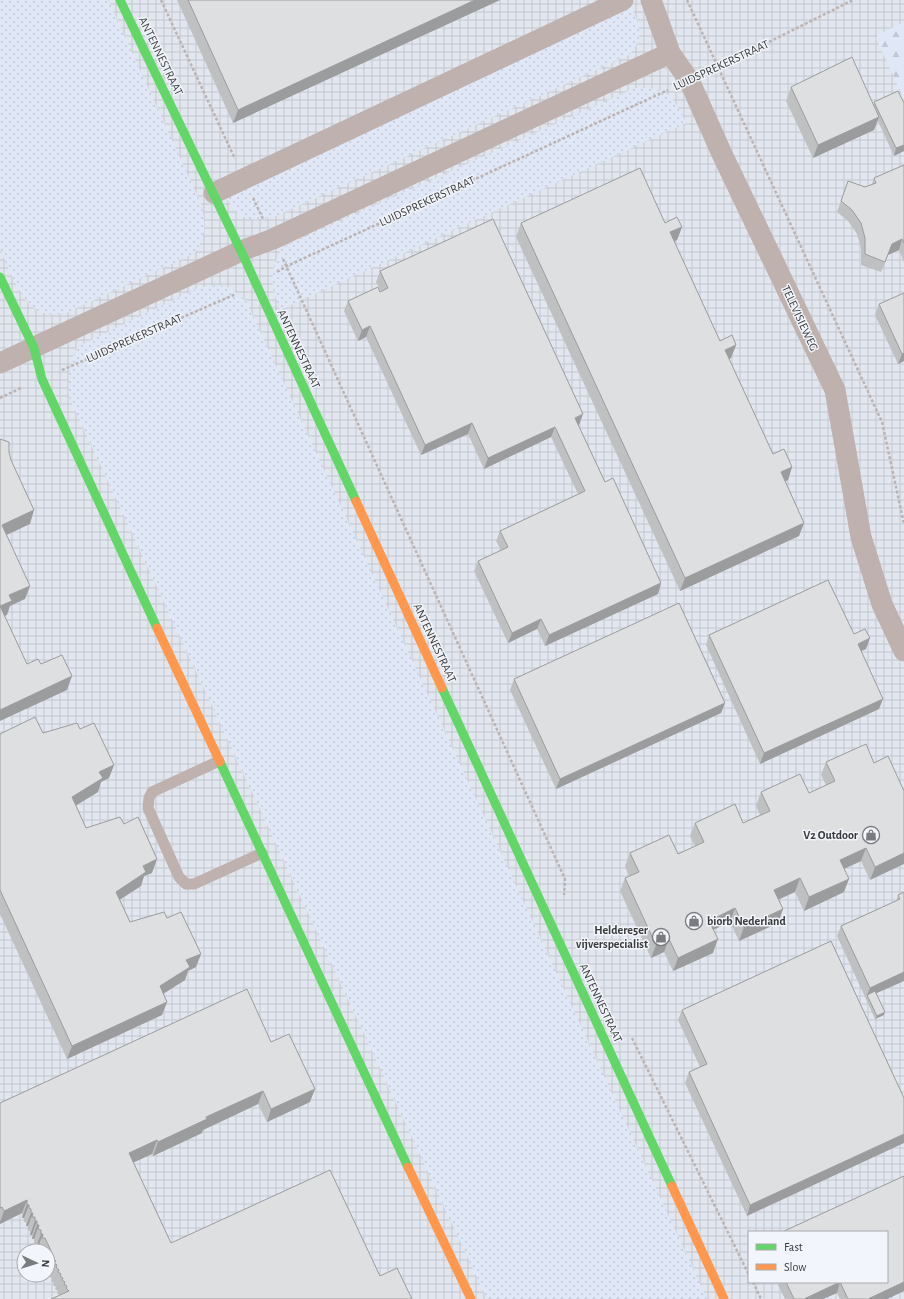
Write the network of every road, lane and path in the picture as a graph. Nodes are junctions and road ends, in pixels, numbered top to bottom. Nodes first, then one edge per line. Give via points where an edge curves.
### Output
1 (120, 0) edge
2 (161, 0) edge
3 (623, 0) edge
4 (651, 0) edge
5 (687, 0) edge
6 (853, 0) edge
7 (670, 53) junction
8 (718, 68) junction
9 (689, 80) junction
10 (243, 178) junction
11 (214, 193) junction
12 (273, 239) junction
13 (241, 251) junction
14 (287, 266) junction
15 (0, 277) edge
16 (257, 285) junction
17 (34, 348) junction
18 (0, 363) edge
19 (42, 379) junction
20 (0, 398) edge
21 (904, 524) edge
22 (904, 652) edge
23 (219, 761) junction
24 (262, 853) junction
25 (564, 901) dead end
26 (630, 1035) dead end
27 (748, 1273) edge
28 (753, 1283) edge
29 (471, 1299) edge
30 (724, 1299) edge
31 (761, 1299) edge

1 - 11 street, ANTENNESTRAAT
2 - 10 path
3 - 10 street
4 - 7 street, TELEVISIEWEG
5 - 8 path
6 - 8 path, LUIDSPREKERSTRAAT
7 - 9 street, TELEVISIEWEG
7 - 12 street
8 - 9 path, LUIDSPREKERSTRAAT
8 - 21 path via 882,422
9 - 14 path, LUIDSPREKERSTRAAT
9 - 22 street, TELEVISIEWEG via 835,390 861,537 882,604
10 - 11 street
10 - 12 path
11 - 13 street, ANTENNESTRAAT
12 - 13 street
12 - 14 path
13 - 16 street, ANTENNESTRAAT
13 - 17 street
14 - 16 path, LUIDSPREKERSTRAAT
14 - 25 path via 565,879
15 - 17 street
16 - 19 path, LUIDSPREKERSTRAAT
16 - 30 street, ANTENNESTRAAT
17 - 18 street
17 - 19 street
19 - 20 path, LUIDSPREKERSTRAAT
19 - 23 street
23 - 24 street
23 - 24 lane via 152,792 149,798 148,808 179,877 186,884 194,884
24 - 29 street via 375,1099
26 - 27 path
28 - 31 path

